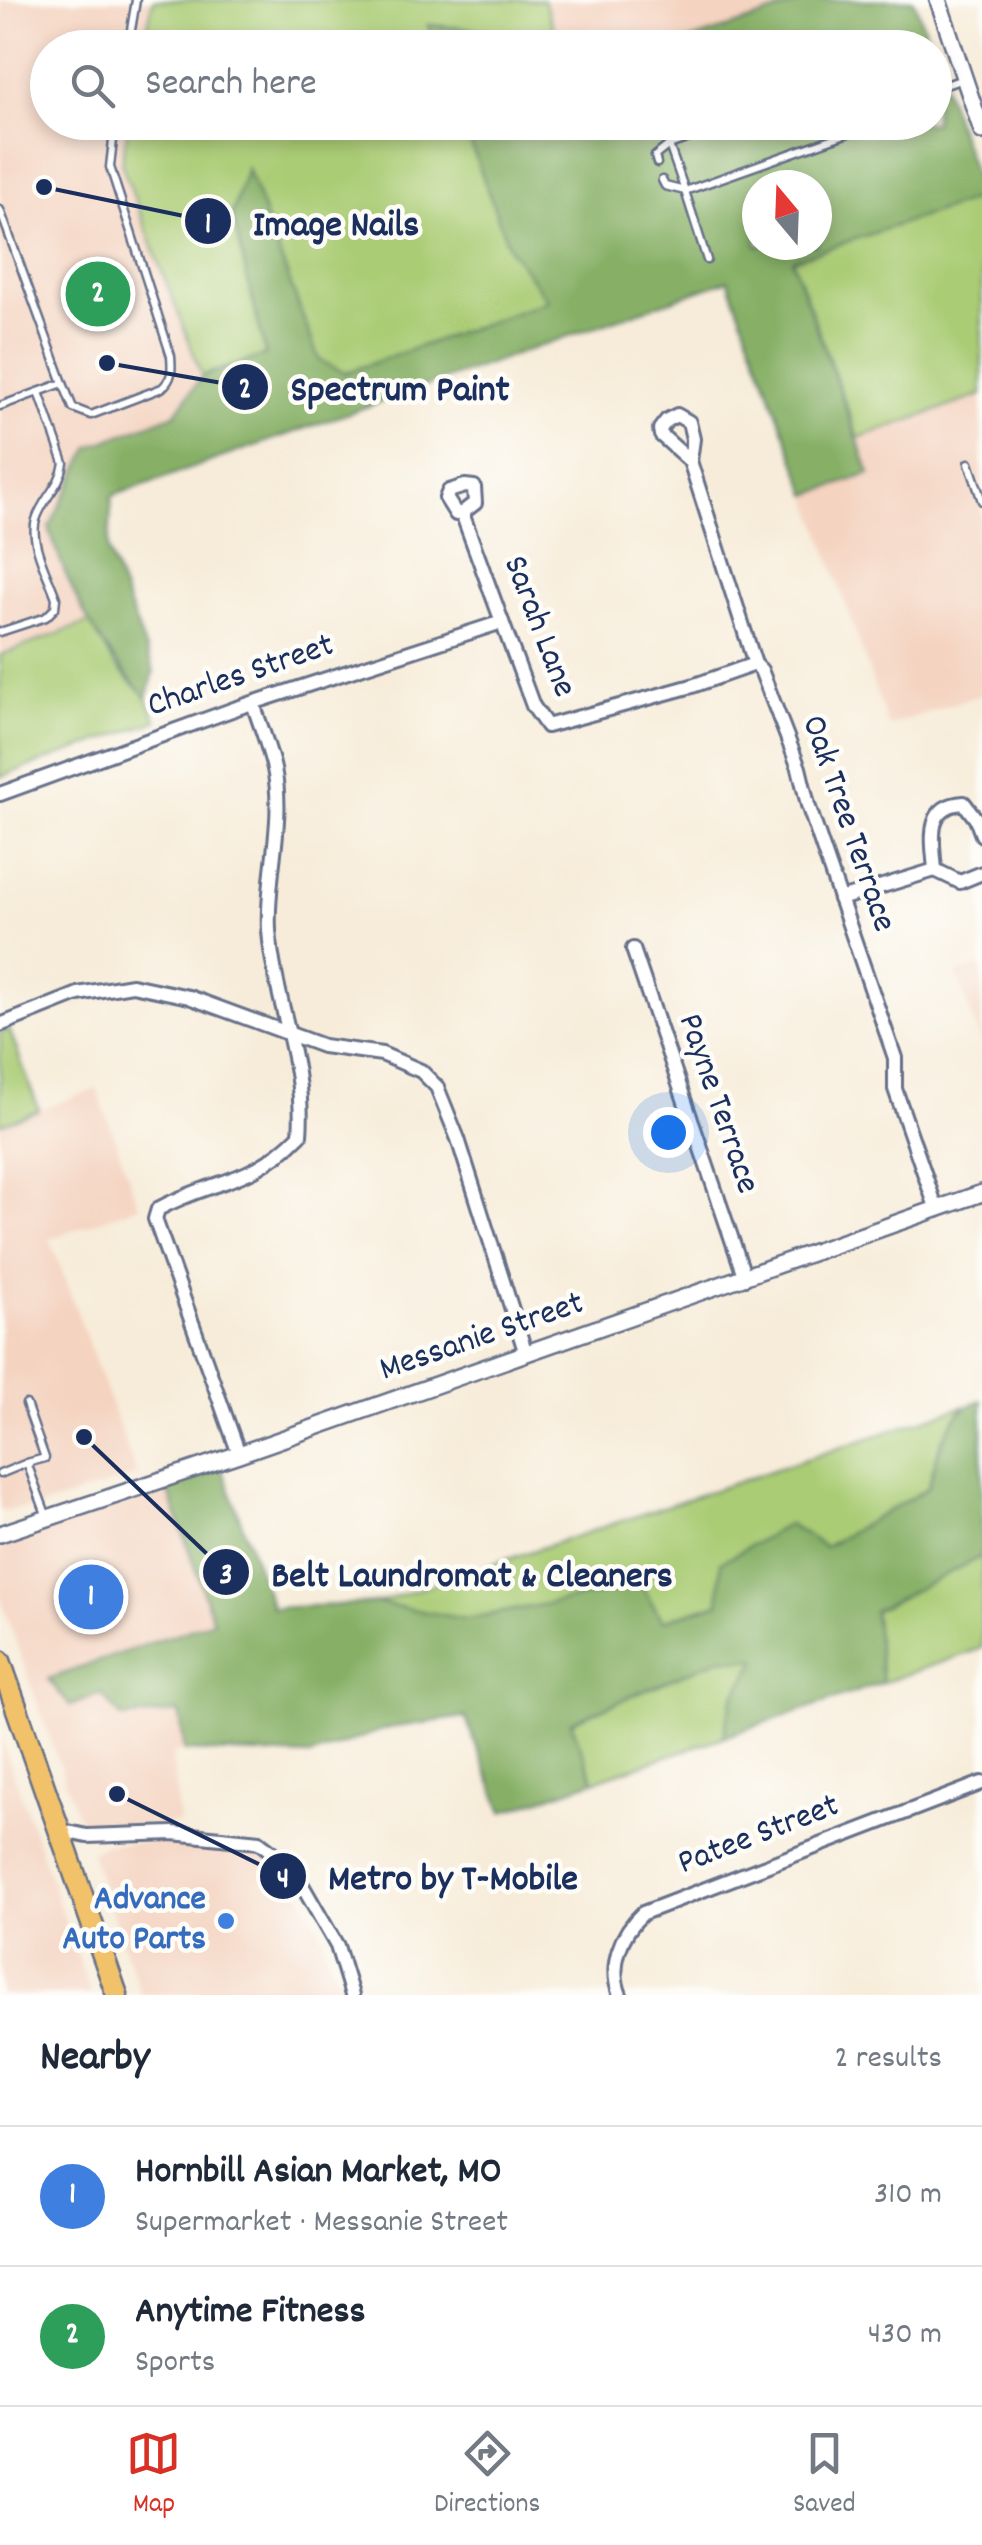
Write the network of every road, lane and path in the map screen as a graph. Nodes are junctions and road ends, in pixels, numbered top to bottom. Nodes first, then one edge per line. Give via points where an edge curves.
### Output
1 (136, 0) edge
2 (938, 0) edge
3 (131, 30) edge
4 (948, 30) edge
5 (952, 42) edge
6 (964, 78) junction
7 (952, 82) edge
8 (982, 131) edge
9 (112, 140) edge
10 (667, 140) edge
11 (683, 140) edge
12 (831, 140) edge
13 (669, 145) junction
14 (657, 163) dead end
15 (662, 180) dead end
16 (684, 191) junction
17 (0, 210) edge
18 (707, 260) dead end
19 (63, 384) junction
20 (39, 392) junction
21 (0, 406) edge
22 (690, 461) dead end
23 (968, 464) dead end
24 (982, 501) edge
25 (462, 513) dead end
26 (502, 622) junction
27 (0, 632) edge
28 (755, 664) junction
29 (253, 703) junction
30 (0, 794) edge
31 (982, 835) edge
32 (935, 870) junction
33 (982, 873) edge
34 (840, 899) junction
35 (633, 950) dead end
36 (0, 1025) edge
37 (290, 1034) junction
38 (982, 1193) edge
39 (936, 1210) junction
40 (745, 1278) junction
41 (526, 1354) junction
42 (26, 1404) dead end
43 (239, 1454) junction
44 (28, 1463) junction
45 (0, 1474) edge
46 (47, 1519) junction
47 (0, 1534) edge
48 (0, 1662) edge
49 (982, 1783) edge
50 (59, 1830) junction
51 (117, 1995) edge
52 (352, 1995) edge
53 (620, 1995) edge

1 - 3 lane
2 - 4 street
5 - 6 street
6 - 7 lane
6 - 8 street
9 - 19 lane via 110,167 171,356 170,380 91,415 73,408
10 - 13 lane
11 - 13 lane
12 - 16 lane
13 - 14 lane via 655,156
13 - 16 lane
15 - 16 lane
16 - 18 lane
17 - 19 lane
19 - 20 lane
20 - 21 lane
20 - 27 lane via 64,463 34,535 55,608
22 - 28 street, Oak Tree Terrace
23 - 24 lane
25 - 26 street, Sarah Lane
26 - 28 street, Sarah Lane via 547,726
26 - 29 street, Charles Street
28 - 34 street, Oak Tree Terrace via 799,768
29 - 30 street, Charles Street
29 - 37 street via 275,771 269,928
31 - 32 street via 964,803 939,812 931,831
32 - 33 street via 960,882
32 - 34 street
34 - 39 street, Oak Tree Terrace
35 - 40 street, Payne Terrace
36 - 37 street via 78,994 132,985 189,997
37 - 41 street via 382,1054 421,1071 437,1087
37 - 43 street via 302,1101 300,1135 240,1179 170,1203 155,1218
38 - 39 street, Messanie Street
39 - 40 street, Messanie Street
40 - 41 street, Messanie Street
41 - 43 street, Messanie Street
42 - 44 lane via 45,1458
43 - 46 street, Messanie Street
44 - 45 lane
44 - 46 lane
46 - 47 street, Messanie Street
48 - 50 main road
49 - 53 street, Patee Street via 643,1914 622,1939 615,1976
50 - 51 main road
50 - 52 street via 259,1842 291,1866 337,1946

